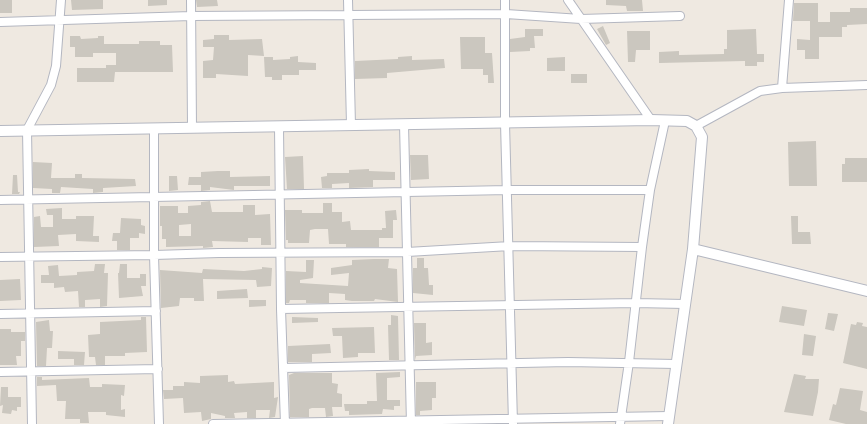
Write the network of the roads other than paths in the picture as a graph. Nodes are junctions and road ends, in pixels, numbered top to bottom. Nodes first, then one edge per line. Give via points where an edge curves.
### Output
1 (61, 0) edge
2 (191, 0) edge
3 (348, 0) edge
4 (505, 0) edge
5 (568, 0) edge
6 (789, 0) edge
7 (506, 14) junction
8 (348, 15) junction
9 (191, 16) junction
10 (680, 16) dead end
11 (581, 19) junction
12 (60, 21) junction
13 (0, 22) edge
14 (867, 85) edge
15 (782, 88) junction
16 (651, 120) junction
17 (665, 121) junction
18 (505, 123) junction
19 (404, 124) junction
20 (351, 125) junction
21 (696, 126) junction
22 (192, 127) junction
23 (279, 127) junction
24 (154, 128) junction
25 (27, 130) junction
26 (0, 131) edge
27 (508, 190) junction
28 (650, 190) junction
29 (405, 194) junction
30 (154, 196) junction
31 (281, 196) junction
32 (0, 200) edge
33 (28, 200) junction
34 (510, 246) junction
35 (642, 247) junction
36 (693, 249) junction
37 (281, 252) junction
38 (407, 252) junction
39 (154, 255) junction
40 (30, 256) junction
41 (0, 257) edge
42 (867, 291) edge
43 (635, 303) junction
44 (685, 304) junction
45 (511, 305) junction
46 (408, 308) junction
47 (281, 309) junction
48 (156, 311) junction
49 (0, 314) edge
50 (31, 314) junction
51 (629, 362) junction
52 (511, 363) junction
53 (676, 364) junction
54 (410, 365) junction
55 (284, 368) junction
56 (158, 369) junction
57 (0, 372) edge
58 (31, 372) junction
59 (621, 420) edge
60 (669, 420) edge
61 (513, 421) edge
62 (411, 422) edge
63 (285, 423) edge
64 (32, 424) edge
65 (159, 424) edge
66 (213, 424) edge

1 - 12 street
2 - 9 street
3 - 8 street
4 - 7 street
5 - 11 street
6 - 15 street
7 - 8 street
7 - 11 street
7 - 18 street
8 - 9 street
8 - 20 street
9 - 12 street
9 - 22 street
10 - 11 street
11 - 16 street
12 - 13 street
12 - 25 street via 56,66 50,85
14 - 15 street
15 - 21 street via 760,91
16 - 17 street
16 - 18 street
17 - 21 street via 687,121
17 - 28 street
18 - 19 street
18 - 27 street
19 - 20 street
19 - 29 street
20 - 23 street
21 - 36 street via 702,137
22 - 23 street
22 - 24 street
23 - 31 street
24 - 25 street
24 - 30 street
25 - 26 street
25 - 33 street
27 - 28 street
27 - 29 street
27 - 34 street
28 - 35 street
29 - 31 street
29 - 38 street
30 - 31 street
30 - 33 street
30 - 39 street
31 - 37 street
32 - 33 street
33 - 40 street
34 - 35 street
34 - 38 street
34 - 45 street
35 - 43 street
36 - 42 street
36 - 44 street
37 - 38 street
37 - 39 street
37 - 47 street
38 - 46 street
39 - 40 street
39 - 48 street
40 - 41 street
40 - 50 street
43 - 44 street
43 - 45 street
43 - 51 street
44 - 53 street
45 - 46 street
45 - 52 street
46 - 47 street
46 - 54 street
47 - 55 street
48 - 50 street
48 - 56 street
49 - 50 street
50 - 58 street
51 - 52 street
51 - 53 street
51 - 59 street
52 - 54 street
52 - 61 street
53 - 60 street
54 - 55 street
54 - 62 street
55 - 63 street
56 - 58 street
56 - 65 street
57 - 58 street
58 - 64 street
59 - 60 street
59 - 61 street
61 - 62 street
62 - 63 street
63 - 66 street

